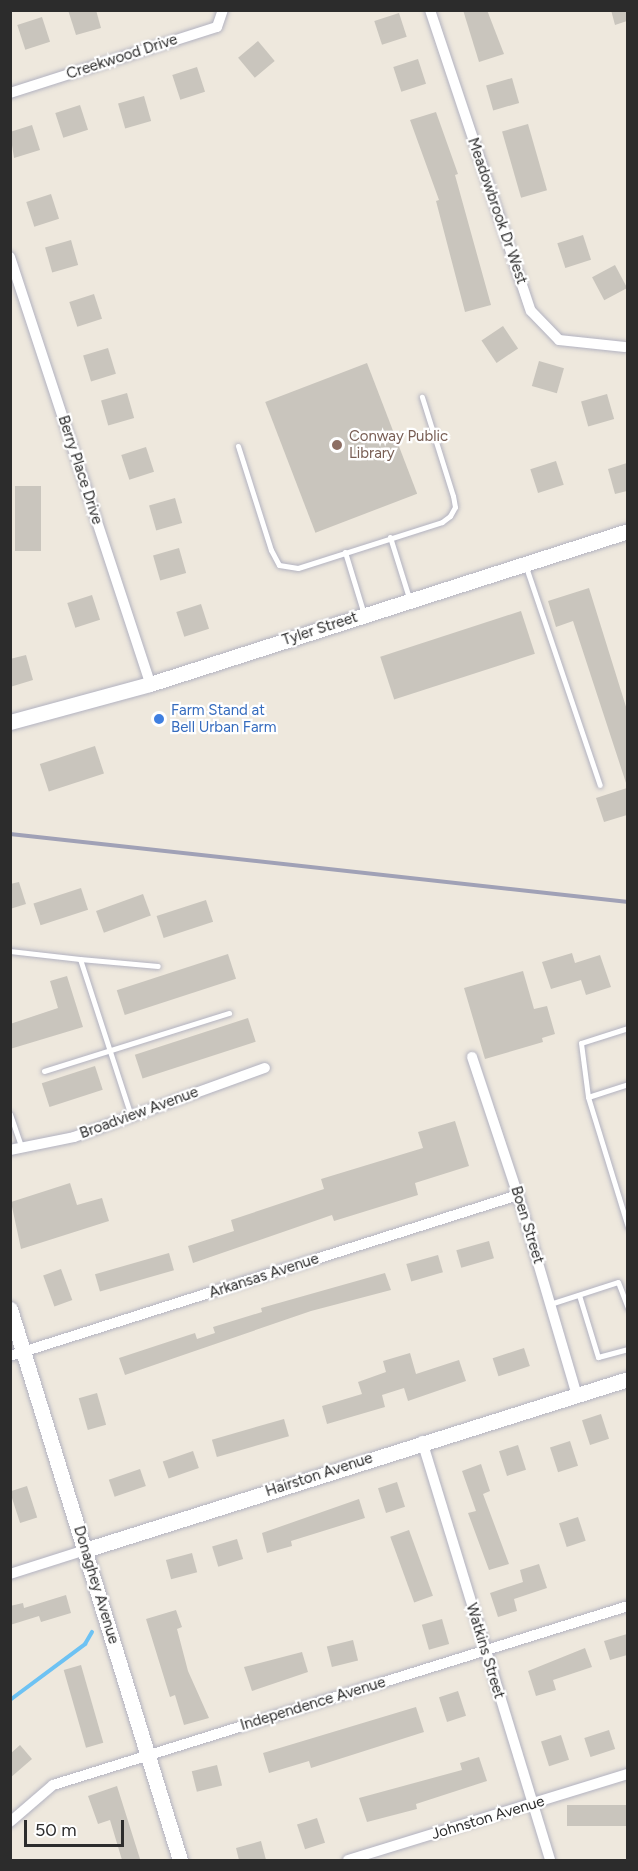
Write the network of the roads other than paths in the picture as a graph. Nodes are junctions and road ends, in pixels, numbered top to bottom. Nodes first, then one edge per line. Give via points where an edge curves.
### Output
1 (223, 10) edge
2 (430, 10) edge
3 (10, 93) edge
4 (10, 257) edge
5 (627, 348) edge
6 (422, 397) dead end
7 (238, 446) dead end
8 (627, 531) edge
9 (390, 537) junction
10 (345, 552) junction
11 (525, 562) junction
12 (409, 600) junction
13 (364, 614) junction
14 (150, 684) junction
15 (10, 722) edge
16 (600, 785) dead end
17 (10, 951) edge
18 (80, 959) junction
19 (158, 966) dead end
20 (229, 1013) dead end
21 (627, 1028) edge
22 (109, 1050) junction
23 (472, 1057) dead end
24 (265, 1068) dead end
25 (44, 1071) dead end
26 (627, 1084) edge
27 (588, 1097) junction
28 (10, 1114) edge
29 (131, 1116) junction
30 (22, 1148) junction
31 (10, 1150) edge
32 (518, 1195) junction
33 (627, 1227) edge
34 (579, 1295) junction
35 (550, 1304) junction
36 (627, 1308) edge
37 (10, 1309) edge
38 (627, 1349) edge
39 (17, 1354) edge
40 (627, 1379) edge
41 (577, 1395) junction
42 (422, 1442) junction
43 (85, 1550) junction
44 (10, 1574) edge
45 (627, 1606) edge
46 (485, 1651) junction
47 (149, 1754) junction
48 (627, 1774) edge
49 (533, 1804) junction
50 (10, 1822) edge
51 (180, 1860) edge
52 (348, 1860) edge
53 (550, 1860) edge

1 - 3 street, Creekwood Drive via 217,27
2 - 5 street, Meadowbrook Dr West via 531,311 559,340
4 - 14 street, Berry Place Drive
6 - 9 lane via 455,507 442,522
7 - 10 lane via 279,565 298,568
8 - 11 street, Tyler Street
9 - 10 lane
9 - 12 lane
10 - 13 lane
11 - 12 street, Tyler Street
11 - 16 lane
12 - 13 street, Tyler Street
13 - 14 street, Tyler Street
14 - 15 street, Tyler Street
17 - 18 lane
18 - 19 lane
18 - 22 lane
20 - 22 lane
21 - 27 lane via 581,1043
22 - 25 lane
22 - 29 lane
23 - 32 street, Boen Street
24 - 29 street, Broadview Avenue
26 - 27 lane
27 - 33 lane
28 - 30 lane
29 - 30 street, Broadview Avenue via 74,1137
30 - 31 street, Broadview Avenue
32 - 35 street, Boen Street
32 - 39 street, Arkansas Avenue
34 - 35 lane
34 - 36 lane via 618,1282
34 - 38 lane via 598,1357
35 - 41 street, Boen Street
37 - 39 street, Donaghey Avenue
39 - 43 street, Donaghey Avenue
40 - 41 street, Hairston Avenue
41 - 42 street, Hairston Avenue
42 - 43 street, Hairston Avenue
42 - 46 street, Watkins Street
43 - 44 street, Hairston Avenue
43 - 47 street, Donaghey Avenue
45 - 46 street, Independence Avenue
46 - 47 street, Independence Avenue
46 - 49 street, Watkins Street
47 - 50 street, Independence Avenue via 53,1785
47 - 51 street, Donaghey Avenue
48 - 49 street, Johnston Avenue
49 - 52 street, Johnston Avenue
49 - 53 street, Watkins Street

